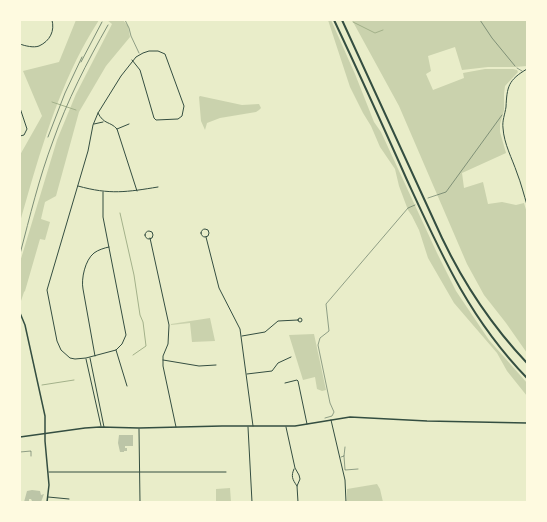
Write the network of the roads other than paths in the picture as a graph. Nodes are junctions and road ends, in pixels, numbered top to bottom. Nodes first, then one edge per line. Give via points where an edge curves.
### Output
1 (52, 20) edge
2 (334, 20) edge
3 (342, 20) edge
4 (20, 44) edge
5 (132, 60) junction
6 (517, 68) road end
7 (527, 69) edge
8 (523, 71) junction
9 (20, 108) edge
10 (98, 113) junction
11 (103, 122) junction
12 (129, 124) dead end
13 (93, 125) junction
14 (117, 129) junction
15 (20, 136) edge
16 (78, 186) junction
17 (158, 187) dead end
18 (137, 191) junction
19 (103, 192) junction
20 (527, 206) edge
21 (206, 237) junction
22 (150, 238) dead end
23 (109, 247) junction
24 (20, 313) edge
25 (298, 320) dead end
26 (242, 336) junction
27 (116, 350) junction
28 (95, 356) junction
29 (90, 357) junction
30 (291, 357) dead end
31 (86, 358) junction
32 (163, 360) junction
33 (527, 363) edge
34 (216, 365) dead end
35 (247, 374) junction
36 (527, 378) edge
37 (285, 383) dead end
38 (127, 386) dead end
39 (331, 420) junction
40 (527, 423) edge
41 (307, 425) junction
42 (248, 426) junction
43 (253, 426) junction
44 (101, 427) junction
45 (104, 427) junction
46 (286, 427) junction
47 (139, 428) junction
48 (176, 428) junction
49 (45, 433) junction
50 (20, 437) edge
51 (345, 447) dead end
52 (20, 452) edge
53 (32, 456) dead end
54 (344, 456) junction
55 (339, 457) junction
56 (295, 468) junction
57 (358, 469) dead end
58 (48, 472) junction
59 (139, 472) junction
60 (226, 472) dead end
61 (297, 486) junction
62 (48, 497) junction
63 (69, 499) dead end
64 (47, 502) edge
65 (140, 502) edge
66 (252, 502) edge
67 (298, 502) edge
68 (346, 502) edge

1 - 4 street via 52,34 40,45 35,47
2 - 36 highway via 457,285 484,327
3 - 33 highway via 458,271 492,323
5 - 5 street via 140,54 149,52 158,51 165,54 184,102 182,116 178,119 155,119 140,70
5 - 10 street
6 - 8 lane
7 - 8 street
8 - 20 street via 513,79 506,90 502,126
9 - 15 street via 28,129
10 - 11 street
10 - 13 street
11 - 13 street
11 - 14 street
12 - 14 street
13 - 16 street
14 - 18 street
16 - 19 street
16 - 31 street via 48,283 47,294 61,349 70,358
17 - 18 street
18 - 19 street
19 - 23 street via 103,217
21 - 21 street via 201,234 202,230 208,230 210,233
21 - 26 street via 219,288 238,322
22 - 32 street via 169,325 168,344
23 - 27 street via 126,331 124,341
23 - 28 street via 91,256 82,278
24 - 49 street via 25,324 41,394
25 - 26 street via 278,321 265,332
26 - 35 street
27 - 28 street
27 - 38 street
28 - 29 street
29 - 31 street
29 - 45 street
30 - 35 street via 278,363 272,371
31 - 44 street
32 - 34 street via 199,366
32 - 48 street
35 - 43 street
37 - 41 street via 298,381
39 - 40 street via 361,416 427,421
39 - 41 street
39 - 55 street
41 - 46 street
42 - 43 street
42 - 48 street
42 - 66 street
43 - 46 street
44 - 45 street
44 - 49 street
45 - 47 street
46 - 56 street
47 - 48 street
47 - 59 street
49 - 50 street
49 - 58 street
51 - 54 lane
52 - 53 lane via 31,451
54 - 55 lane
54 - 57 lane via 345,470
55 - 68 street via 345,480
56 - 61 street via 300,478
56 - 61 street via 292,478
58 - 59 street
58 - 62 street
59 - 60 street
59 - 65 street
61 - 67 street
62 - 63 street
62 - 64 street

